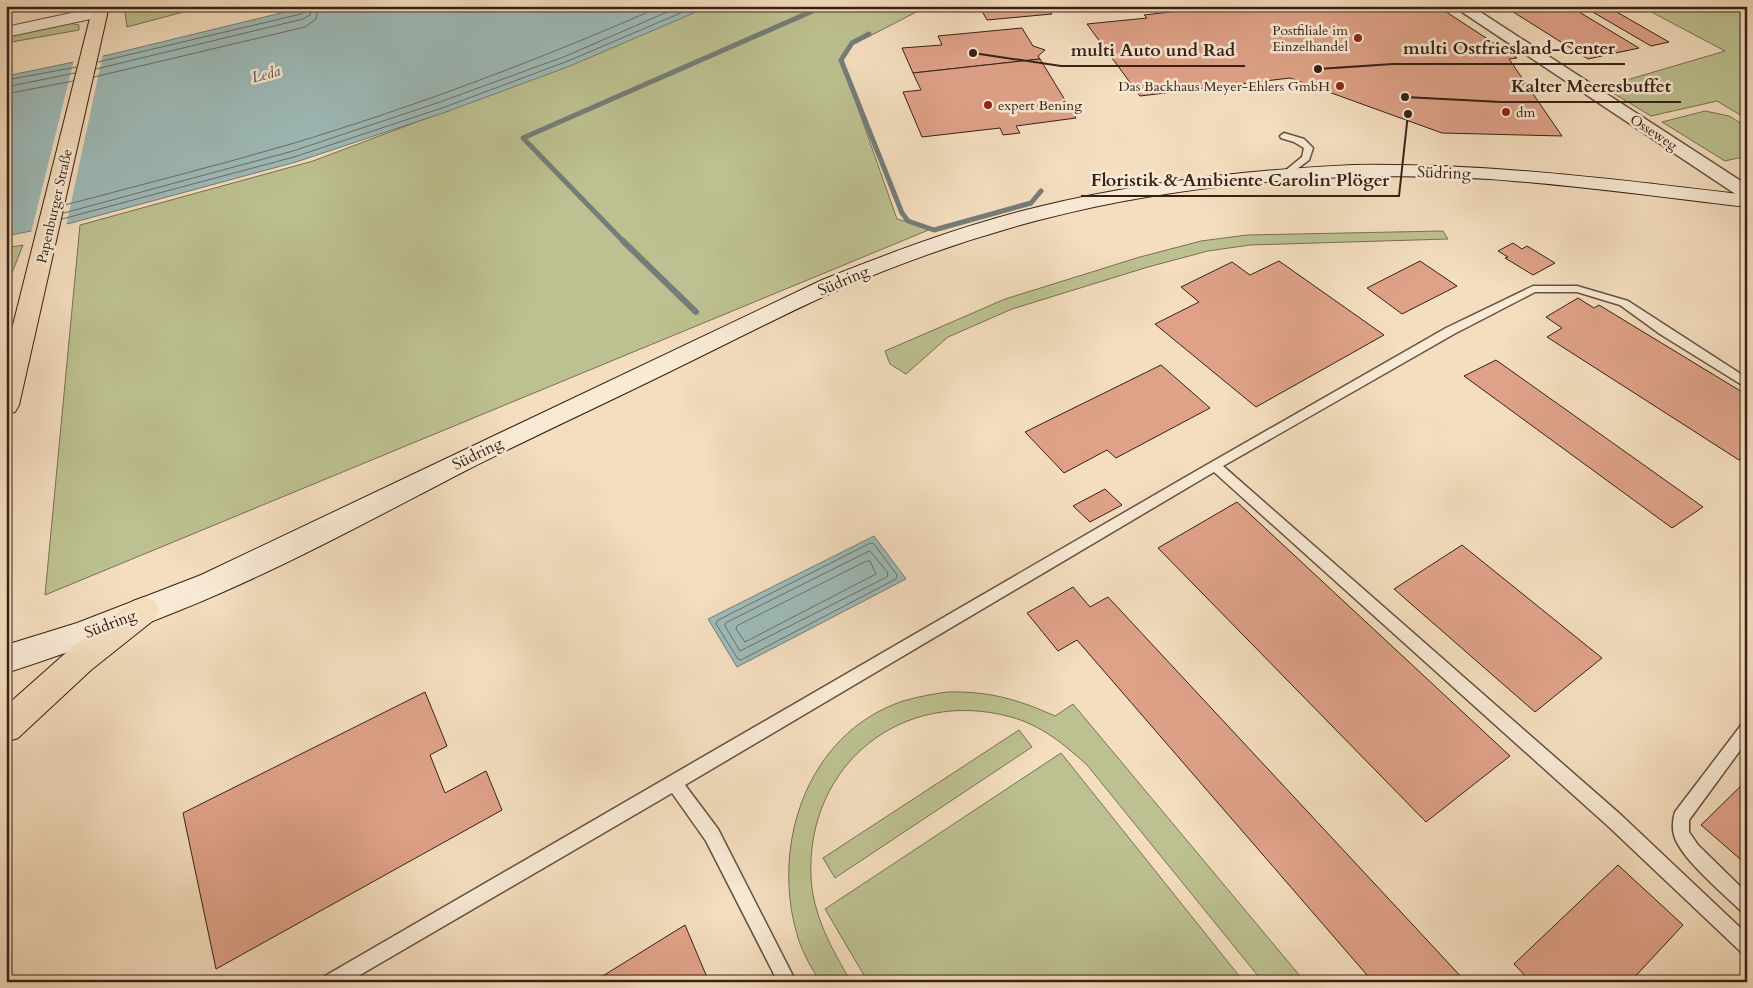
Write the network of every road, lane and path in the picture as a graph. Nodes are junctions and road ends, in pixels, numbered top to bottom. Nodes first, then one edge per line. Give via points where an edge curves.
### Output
1 (1460, 6) edge
2 (99, 15) edge
3 (6, 32) edge
4 (1284, 136) dead end
5 (1285, 175) junction
6 (1747, 193) edge
7 (1747, 202) edge
8 (1747, 384) edge
9 (6, 405) edge
10 (1215, 466) junction
11 (144, 610) junction
12 (6, 659) edge
13 (6, 727) edge
14 (1747, 729) edge
15 (674, 783) junction
16 (1747, 905) edge
17 (1747, 946) edge
18 (330, 982) edge
19 (787, 982) edge

1 - 6 street, Osseweg
2 - 3 main road
2 - 9 main road, Papenburger Straße
4 - 5 lane via 1300,140 1309,148 1306,158
5 - 7 main road, Südring via 1376,171 1486,173
5 - 11 main road, Südring via 1220,181 1094,201 1026,216 892,260 745,325 211,584
8 - 10 lane via 1624,303 1577,289 1532,289 1450,331
10 - 15 lane
10 - 17 lane via 1615,821
11 - 12 main road, Südring
11 - 13 main road via 80,660
14 - 16 lane via 1681,818 1681,834 1692,851
15 - 18 lane
15 - 19 lane via 712,835

